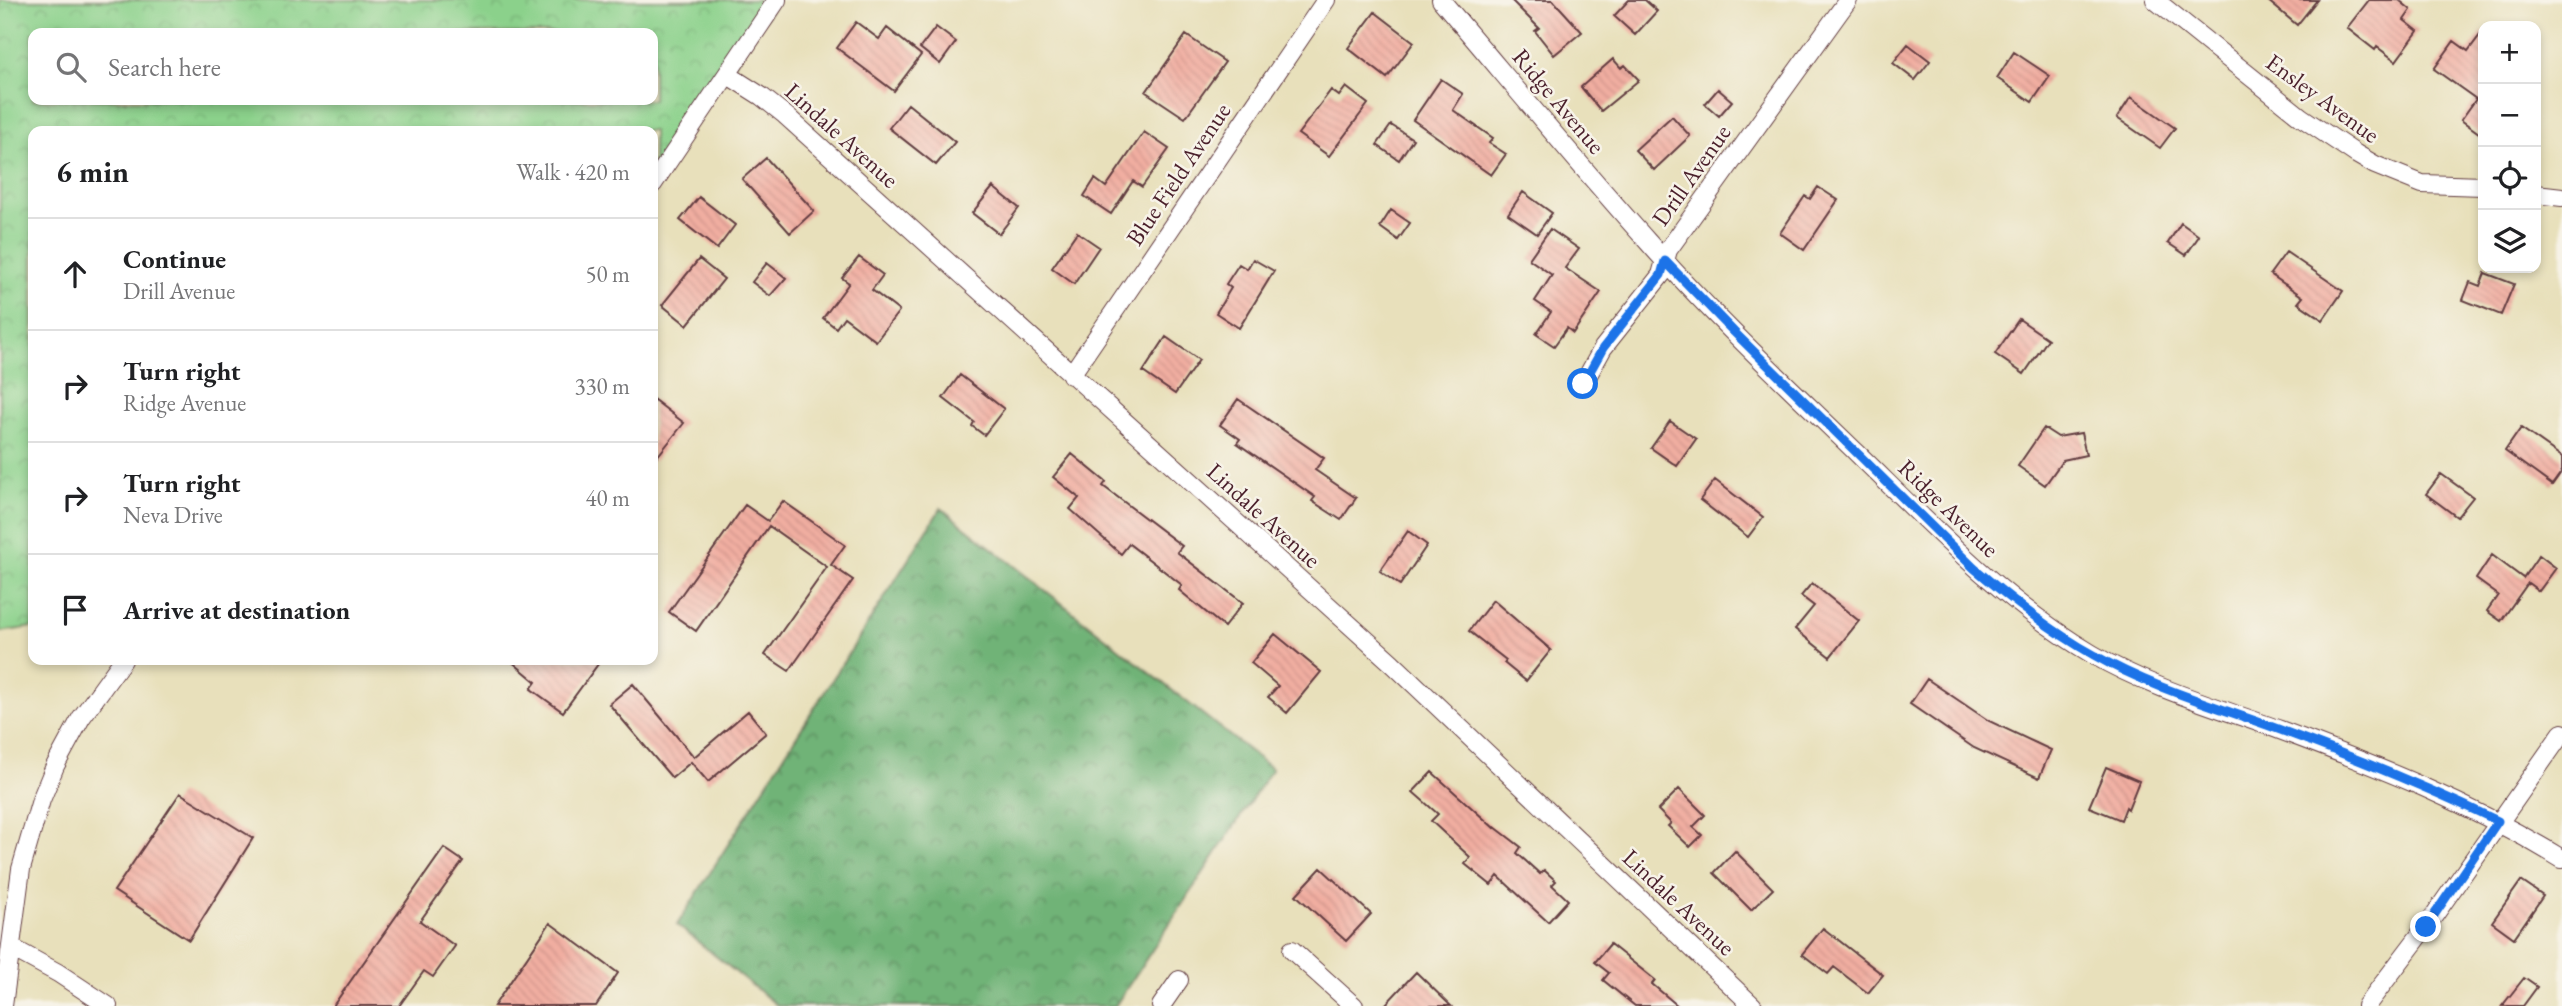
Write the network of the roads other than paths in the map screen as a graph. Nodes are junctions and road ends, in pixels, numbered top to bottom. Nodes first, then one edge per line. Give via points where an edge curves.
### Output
1 (778, 0) edge
2 (1326, 0) edge
3 (1441, 0) edge
4 (1848, 0) edge
5 (2155, 0) edge
6 (728, 75) junction
7 (658, 177) edge
8 (2478, 187) edge
9 (2541, 195) edge
10 (2562, 197) edge
11 (1665, 261) junction
12 (1071, 375) junction
13 (1583, 384) dead end
14 (119, 665) edge
15 (2562, 733) edge
16 (2498, 821) junction
17 (2562, 859) edge
18 (12, 948) junction
19 (1292, 950) dead end
20 (1179, 980) dead end
21 (3, 1006) edge
22 (108, 1006) edge
23 (1161, 1006) edge
24 (1354, 1006) edge
25 (1754, 1006) edge
26 (2366, 1006) edge

1 - 6 street
2 - 12 street, Blue Field Avenue
3 - 11 street, Ridge Avenue
4 - 11 street, Drill Avenue via 1727,165
5 - 8 street, Ensley Avenue via 2301,117 2375,165 2422,184
6 - 7 street
6 - 12 street, Lindale Avenue via 785,115
9 - 10 street
11 - 13 street, Drill Avenue via 1661,275 1603,348
11 - 16 street, Ridge Avenue via 1974,568 2059,634 2148,682 2401,776
12 - 25 street, Lindale Avenue via 1392,663
14 - 18 street via 81,718 41,800 21,869
15 - 16 street
16 - 17 street, Ridge Avenue
16 - 26 street
18 - 21 street
18 - 22 street
19 - 24 street
20 - 23 street

